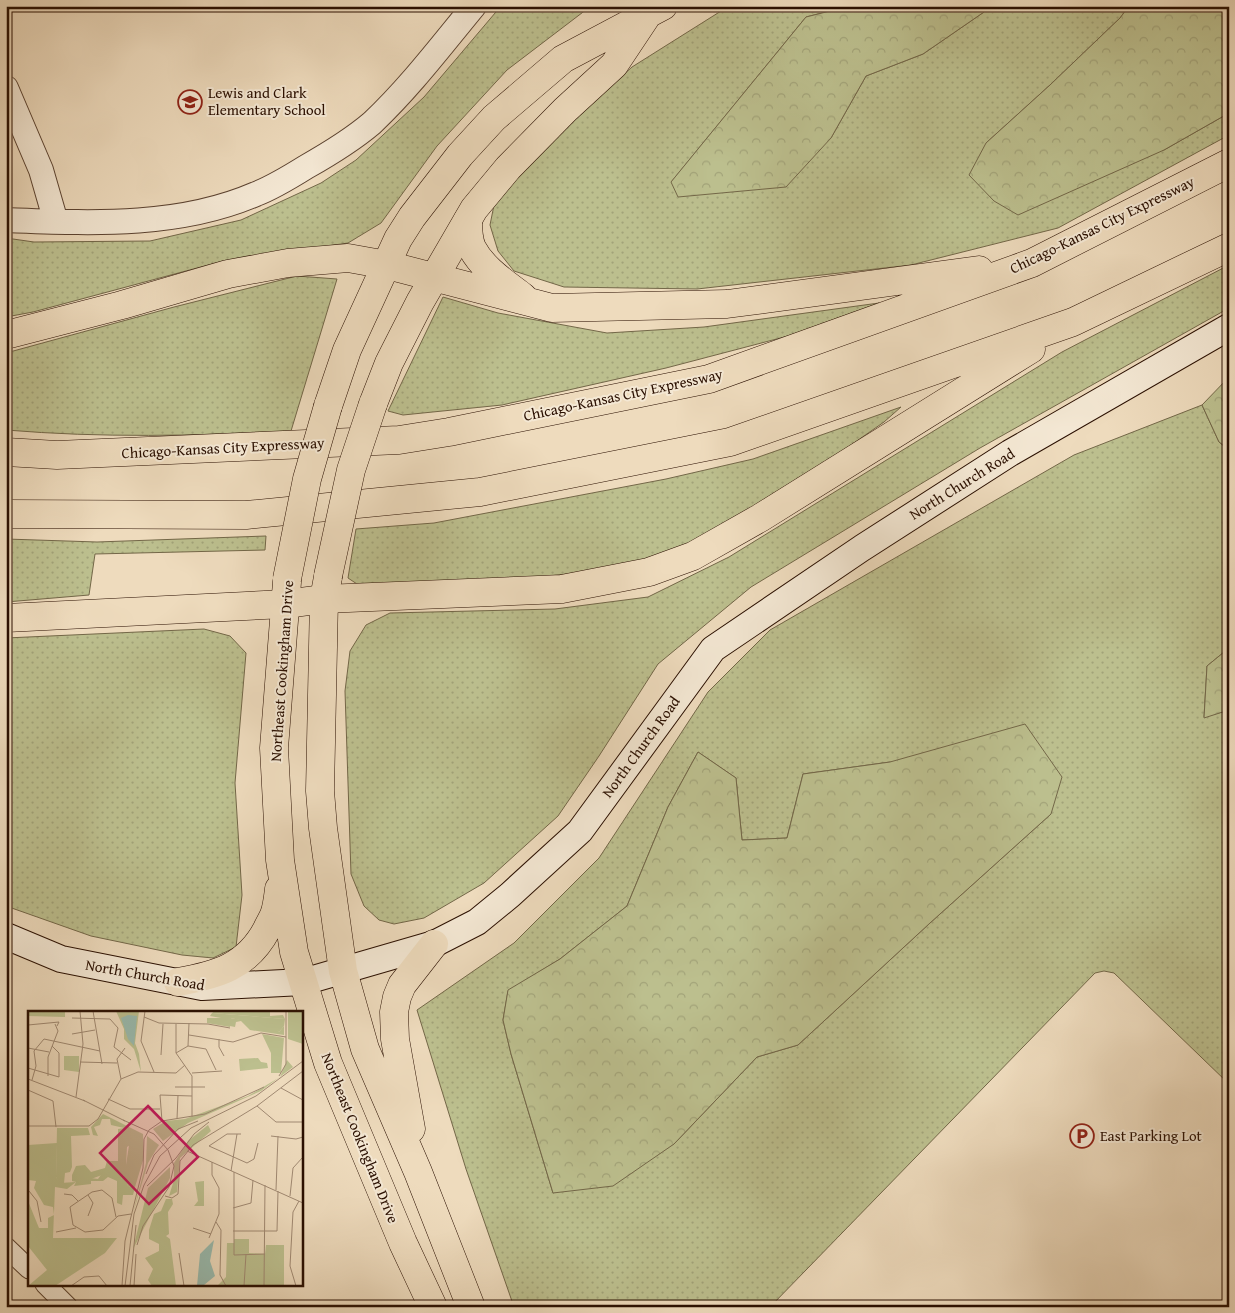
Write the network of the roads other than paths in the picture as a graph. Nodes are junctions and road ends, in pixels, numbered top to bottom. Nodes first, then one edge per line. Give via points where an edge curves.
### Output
1 (474, 6) edge
2 (656, 10) edge
3 (6, 88) edge
4 (1229, 163) edge
5 (6, 220) edge
6 (468, 220) junction
7 (56, 222) junction
8 (1229, 247) edge
9 (1032, 263) junction
10 (387, 265) junction
11 (434, 277) junction
12 (530, 303) junction
13 (1073, 322) junction
14 (1229, 327) edge
15 (6, 336) edge
16 (6, 452) edge
17 (6, 514) edge
18 (326, 587) junction
19 (286, 591) junction
20 (6, 618) edge
21 (282, 875) junction
22 (7, 939) edge
23 (434, 944) junction
24 (343, 971) junction
25 (178, 982) junction
26 (303, 982) junction
27 (418, 1172) junction
28 (6, 1247) edge
29 (28, 1268) edge
30 (47, 1286) edge
31 (68, 1307) edge
32 (433, 1307) edge
33 (471, 1307) edge

1 - 7 street via 406,89 370,124 333,152 288,178 256,194 186,215 115,222
2 - 6 main road via 614,64 508,168
2 - 10 main road, Northeast Cookingham Drive via 563,58 494,118 460,155 412,217
3 - 7 street via 41,170
4 - 9 main road, Chicago-Kansas City Expressway
5 - 7 street
6 - 11 main road
6 - 12 main road via 472,247 483,264
8 - 13 main road
9 - 12 main road via 728,304 552,308
9 - 16 main road, Chicago-Kansas City Expressway via 709,379 449,432 399,440 58,456
10 - 11 main road
10 - 15 main road via 348,258 236,272
10 - 19 main road, Northeast Cookingham Drive, bridge via 347,350 328,406 307,480
11 - 12 main road
11 - 18 main road, bridge via 389,363 373,404 351,470
13 - 17 main road via 730,442 480,492 246,515
13 - 18 main road via 760,518 693,556 649,572 562,589
14 - 23 main road, North Church Road via 1010,453 713,649 580,831 477,922
18 - 19 main road
18 - 24 main road via 320,791
19 - 20 main road
19 - 21 main road, Northeast Cookingham Drive via 274,748
21 - 25 main road via 274,916 248,955 231,967 206,977
21 - 26 main road, Northeast Cookingham Drive via 294,952
22 - 25 main road, North Church Road via 61,959
23 - 24 main road, North Church Road
23 - 27 main road via 402,985 394,1012 395,1039
24 - 26 main road, North Church Road
24 - 27 main road via 365,1049
25 - 26 main road, North Church Road via 202,987
26 - 32 main road, Northeast Cookingham Drive via 328,1063
27 - 33 main road
28 - 29 street
30 - 31 street

